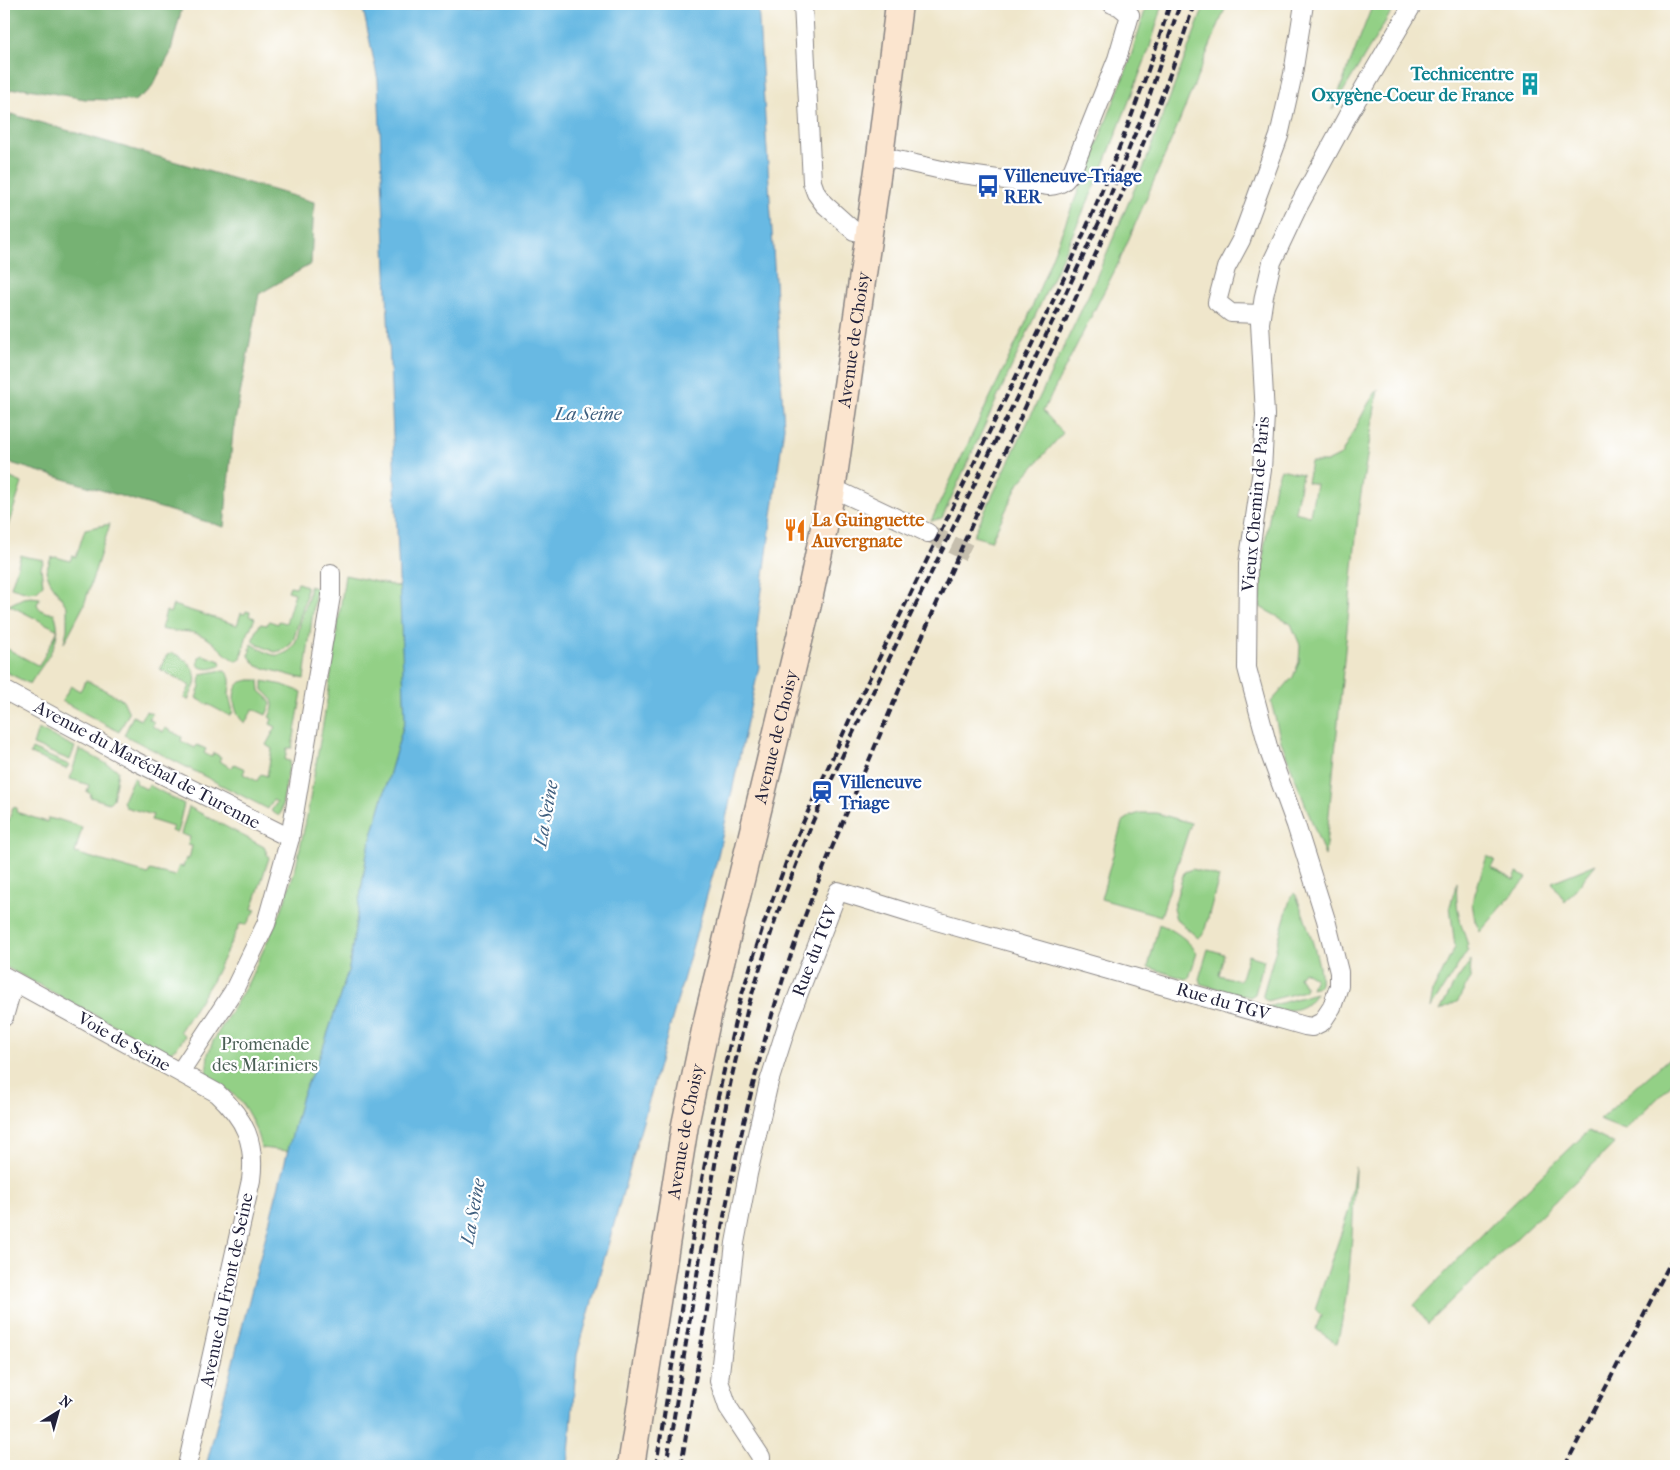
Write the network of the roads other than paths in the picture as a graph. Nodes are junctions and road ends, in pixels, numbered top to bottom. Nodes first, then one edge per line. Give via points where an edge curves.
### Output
1 (803, 4) edge
2 (900, 4) edge
3 (1112, 4) edge
4 (1304, 4) edge
5 (1412, 4) edge
6 (880, 156) junction
7 (868, 232) junction
8 (1261, 314) junction
9 (832, 490) junction
10 (928, 533) tunnel mouth
11 (331, 573) dead end
12 (4, 690) edge
13 (290, 838) junction
14 (9, 979) edge
15 (4, 1017) edge
16 (1322, 1022) joint
17 (180, 1072) junction
18 (239, 1116) joint
19 (187, 1466) edge
20 (631, 1466) edge
21 (760, 1466) edge

1 - 7 street via 812,182 824,204 854,231
2 - 6 main road, Avenue de Choisy
3 - 6 street via 1130,15 1088,132 1069,177 1063,182 1049,186 955,173
4 - 8 street via 1294,74 1279,136 1241,240 1226,268 1217,302 1231,313
5 - 8 street, Vieux Chemin de Paris via 1298,207 1272,262
6 - 7 main road, Avenue de Choisy
7 - 9 main road, Avenue de Choisy
8 - 16 street, Vieux Chemin de Paris via 1264,433 1262,470 1248,564 1247,668 1270,754 1296,825 1339,972 1340,986 1332,1008
9 - 10 street
9 - 20 main road, Avenue de Choisy via 808,604 695,1071
11 - 13 street via 329,605
12 - 13 street, Avenue du Maréchal de Turenne via 133,760
13 - 17 street via 266,924 233,992
14 - 15 street
14 - 17 street, Voie de Seine
16 - 21 street, Rue du TGV via 1312,1027 1305,1026 838,891 790,1016 769,1082 735,1243 719,1381 728,1407 761,1457
17 - 18 street, Voie de Seine via 217,1093
18 - 19 street, Avenue du Front de Seine via 250,1142 251,1180

